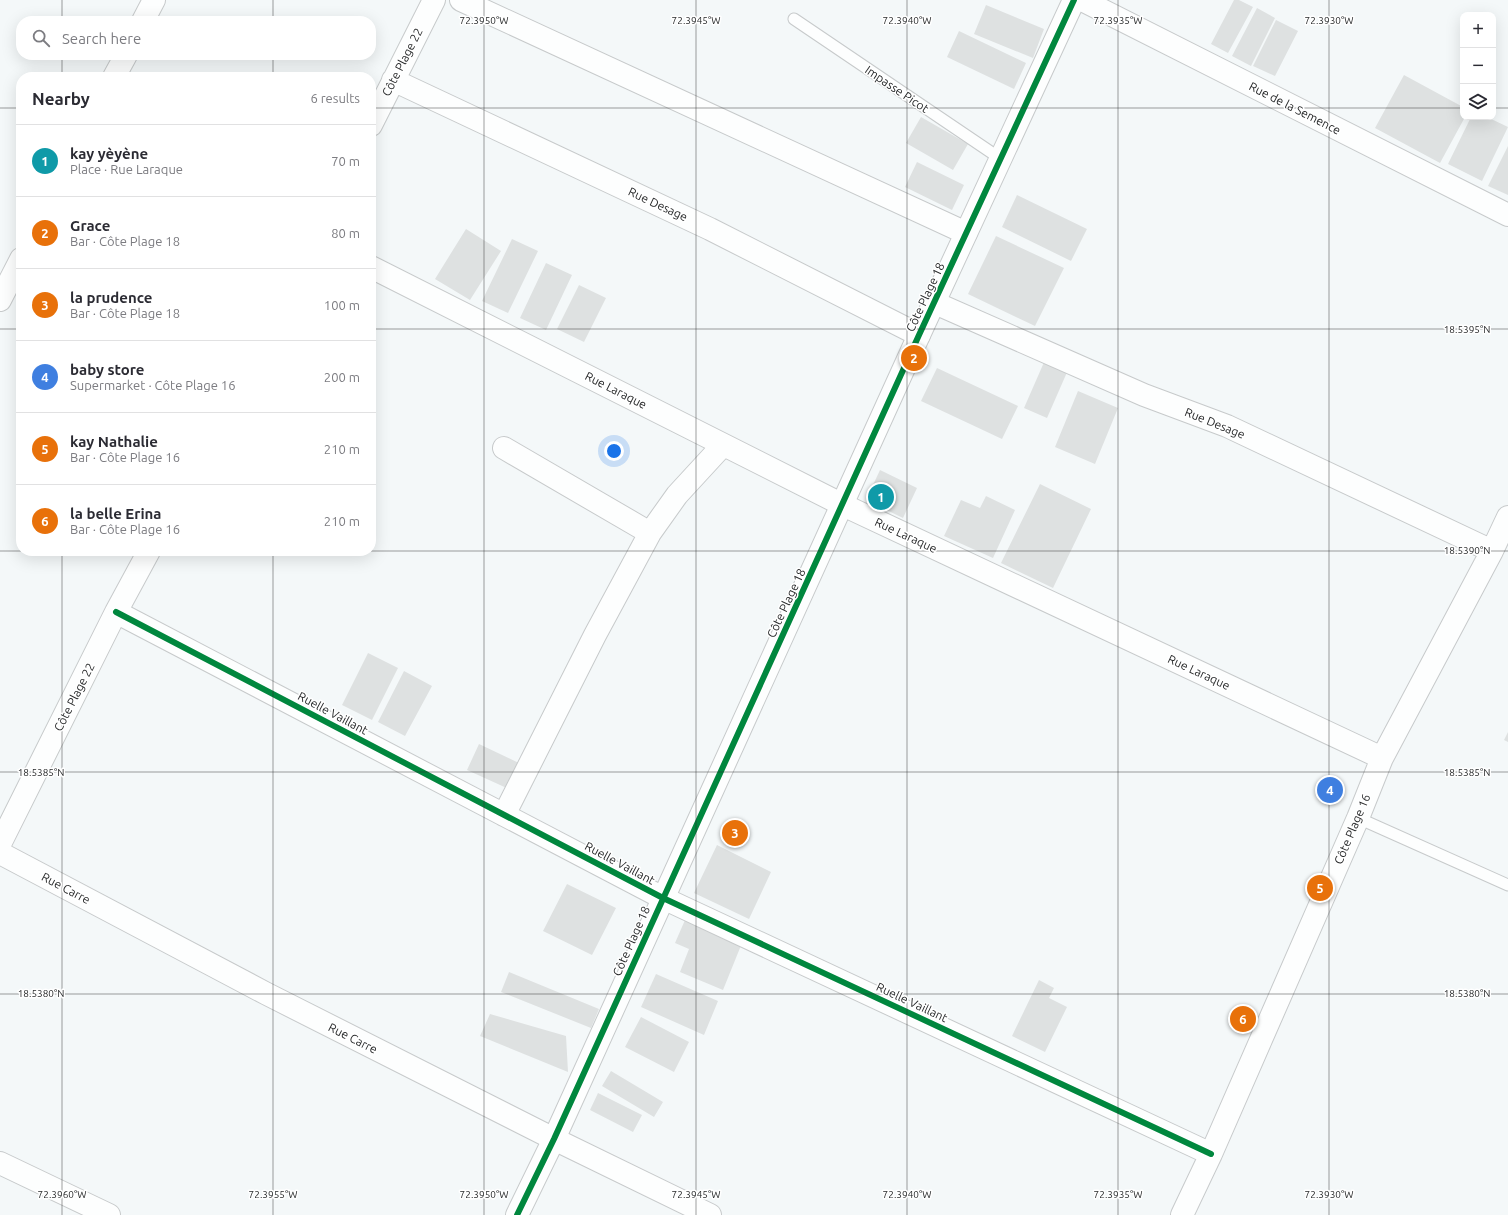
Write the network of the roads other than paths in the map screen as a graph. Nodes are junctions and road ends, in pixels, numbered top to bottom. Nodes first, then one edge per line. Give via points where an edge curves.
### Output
1 (154, 0) edge
2 (434, 0) edge
3 (461, 0) edge
4 (1074, 0) edge
5 (1082, 0) edge
6 (146, 16) edge
7 (794, 20) dead end
8 (123, 60) edge
9 (117, 72) edge
10 (393, 80) junction
11 (376, 115) edge
12 (1001, 158) junction
13 (1508, 216) edge
14 (966, 233) junction
15 (16, 269) edge
16 (376, 270) edge
17 (0, 300) edge
18 (935, 303) junction
19 (920, 335) junction
20 (723, 445) junction
21 (504, 448) dead end
22 (843, 505) junction
23 (1508, 517) edge
24 (650, 533) junction
25 (1492, 551) junction
26 (146, 556) edge
27 (116, 612) junction
28 (1382, 758) junction
29 (504, 815) junction
30 (1358, 818) junction
31 (0, 844) edge
32 (0, 853) edge
33 (1508, 886) edge
34 (663, 898) junction
35 (554, 1139) junction
36 (1211, 1154) junction
37 (0, 1164) edge
38 (109, 1215) edge
39 (518, 1215) edge
40 (710, 1215) edge
41 (1182, 1215) edge

1 - 6 street
2 - 10 street, Côte Plage 22
3 - 14 street
4 - 12 street, Côte Plage 18
5 - 13 street, Rue de la Semence
7 - 12 lane, Impasse Picot
8 - 9 street
10 - 11 street, Côte Plage 22
10 - 19 street, Rue Desage via 710,229
12 - 14 street, Côte Plage 18
14 - 18 street, Côte Plage 18
15 - 17 street
16 - 20 street, Rue Laraque
18 - 19 street, Côte Plage 18
18 - 25 street, Rue Desage via 1144,395 1227,426
19 - 22 street, Côte Plage 18
20 - 22 street, Rue Laraque
20 - 24 street via 677,495
21 - 24 street
22 - 28 street, Rue Laraque
22 - 34 street, Côte Plage 18
23 - 25 street, Côte Plage 16
24 - 29 street
25 - 28 street, Côte Plage 16
26 - 27 street, Côte Plage 22
27 - 29 street, Ruelle Vaillant
27 - 31 street, Côte Plage 22
28 - 30 street, Côte Plage 16
29 - 34 street, Ruelle Vaillant
30 - 33 lane
30 - 36 street, Côte Plage 16
32 - 35 street, Rue Carre via 267,994
34 - 35 street, Côte Plage 18
34 - 36 street, Ruelle Vaillant
35 - 39 street, Côte Plage 18
35 - 40 street, Rue Carre
36 - 41 street, Côte Plage 16
37 - 38 street

